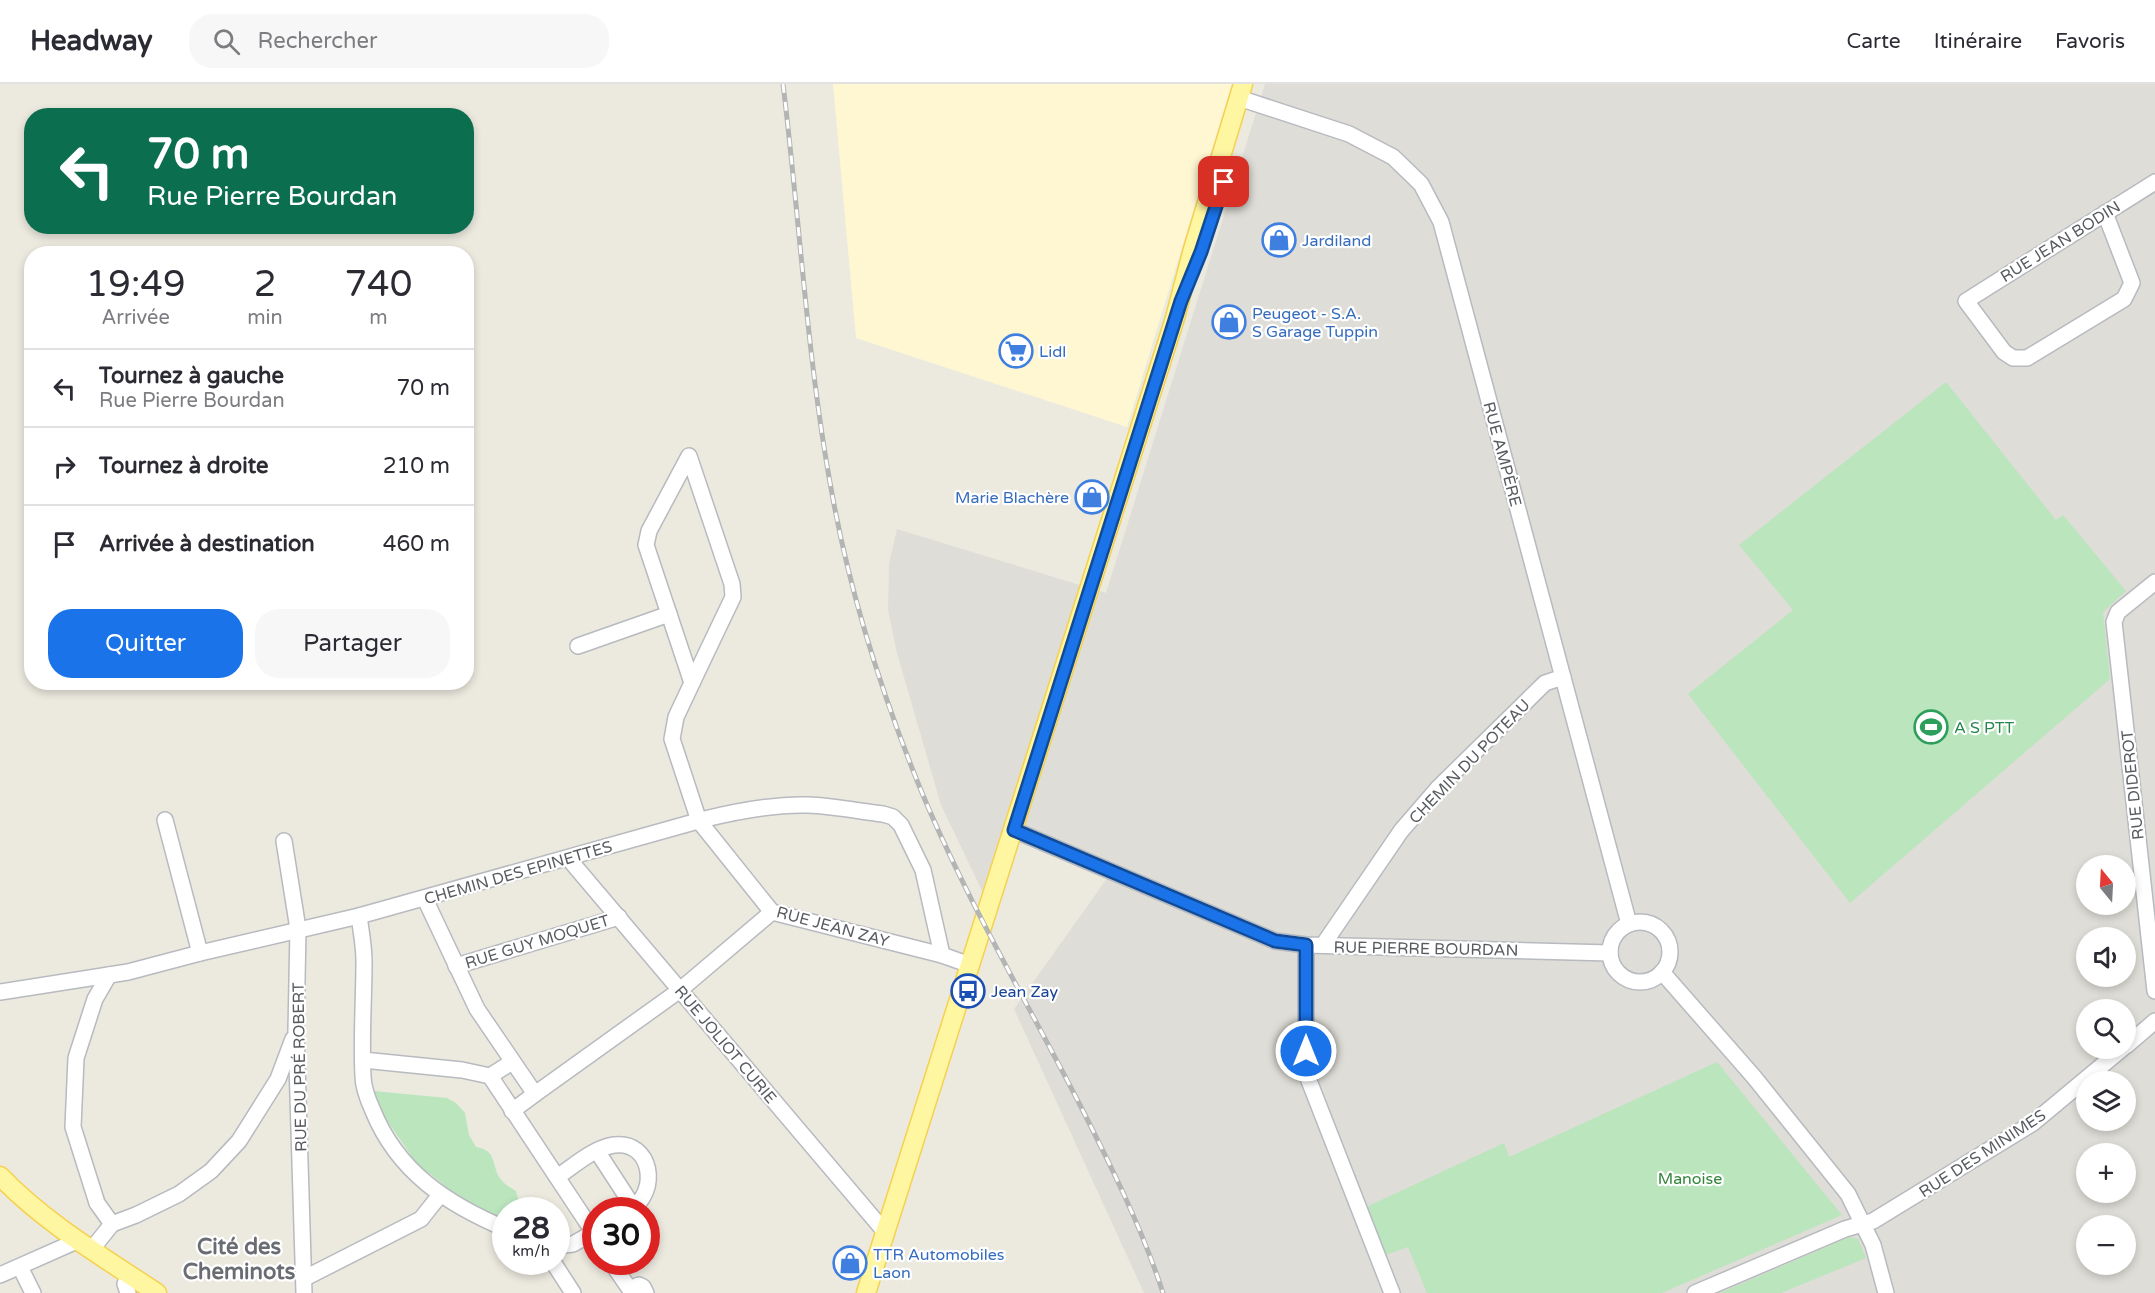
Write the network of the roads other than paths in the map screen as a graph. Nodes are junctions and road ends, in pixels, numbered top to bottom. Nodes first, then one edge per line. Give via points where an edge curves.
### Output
1 (1255, 84) edge
2 (1243, 100) edge
3 (2155, 182) edge
4 (2105, 213) junction
5 (2155, 582) edge
6 (669, 614) junction
7 (578, 646) dead end
8 (1563, 677) junction
9 (692, 683) junction
10 (165, 819) dead end
11 (699, 821) junction
12 (1014, 830) junction
13 (284, 841) dead end
14 (568, 858) junction
15 (425, 899) junction
16 (772, 912) junction
17 (359, 916) junction
18 (619, 917) junction
19 (1629, 924) junction
20 (298, 929) junction
21 (1306, 945) junction
22 (1323, 945) junction
23 (200, 953) junction
24 (1610, 953) junction
25 (942, 955) junction
26 (970, 965) junction
27 (456, 966) junction
28 (1662, 972) junction
29 (109, 975) junction
30 (680, 990) junction
31 (2155, 991) edge
32 (0, 992) edge
33 (2155, 1021) edge
34 (296, 1031) junction
35 (2136, 1037) edge
36 (2110, 1059) edge
37 (363, 1060) junction
38 (513, 1062) junction
39 (490, 1076) junction
40 (535, 1094) junction
41 (512, 1111) junction
42 (597, 1151) junction
43 (0, 1176) edge
44 (557, 1177) junction
45 (440, 1195) junction
46 (625, 1197) edge
47 (642, 1197) edge
48 (582, 1214) edge
49 (492, 1222) edge
50 (112, 1224) junction
51 (1863, 1224) junction
52 (885, 1232) junction
53 (85, 1245) junction
54 (20, 1266) junction
55 (0, 1275) edge
56 (561, 1275) edge
57 (624, 1275) edge
58 (129, 1284) edge
59 (305, 1286) edge
60 (641, 1292) edge
61 (33, 1293) edge
62 (157, 1293) edge
63 (573, 1293) edge
64 (866, 1293) edge
65 (1392, 1293) edge
66 (1695, 1293) edge
67 (1886, 1293) edge

1 - 2 main road
2 - 8 street, RUE AMPÈRE via 1349,134 1393,157 1421,184 1441,222
2 - 12 main road via 1201,252 1178,310
3 - 4 street, RUE JEAN BODIN
4 - 4 street, RUE JEAN BODIN via 2132,283 2124,299 2027,358 2013,358 2004,352 1966,301
5 - 31 street, RUE DIDEROT via 2118,612 2114,622
6 - 7 street
6 - 9 street
6 - 9 street via 646,540 689,456 733,591
8 - 19 street, RUE AMPÈRE
8 - 22 street, CHEMIN DU POTEAU via 1545,683 1439,787 1401,831
9 - 11 street via 675,717 672,739
10 - 23 street
11 - 14 street, CHEMIN DES EPINETTES
11 - 16 street, RUE JEAN ZAY
11 - 25 street, CHEMIN DES EPINETTES via 731,813 808,805 893,817 901,825 923,870
12 - 21 street, RUE PIERRE BOURDAN via 1275,941
12 - 26 main road
13 - 20 street, RUE DU PRÉ ROBERT
14 - 15 street, CHEMIN DES EPINETTES
14 - 18 street, RUE JOLIOT CURIE
15 - 17 street, CHEMIN DES EPINETTES
15 - 27 street
16 - 25 street, RUE JEAN ZAY
16 - 30 street
17 - 20 street, CHEMIN DES EPINETTES
17 - 37 street via 364,961
18 - 27 street, RUE GUY MOQUET
18 - 30 street, RUE JOLIOT CURIE
19 - 24 street via 1612,940
19 - 28 street via 1649,923 1666,938 1669,958
20 - 23 street, CHEMIN DES EPINETTES
20 - 34 street, RUE DU PRÉ ROBERT
21 - 22 street, RUE PIERRE BOURDAN
21 - 65 street via 1306,1073
22 - 24 street, RUE PIERRE BOURDAN
23 - 29 street, CHEMIN DES EPINETTES
24 - 28 street via 1615,970 1629,980 1647,981
25 - 26 street, RUE JEAN ZAY
26 - 52 main road
27 - 38 street via 477,1009
28 - 51 street via 1848,1194
29 - 32 street, CHEMIN DES EPINETTES
29 - 50 street via 95,999 76,1058 73,1128 97,1203
30 - 40 street
30 - 52 street, RUE JOLIOT CURIE
33 - 35 street, RUE DES MINIMES
34 - 50 street via 278,1079 239,1141 211,1171 179,1194
34 - 59 street, RUE DU PRÉ ROBERT
36 - 51 street, RUE DES MINIMES via 2033,1123
37 - 39 street
37 - 45 street via 364,1086 385,1135 414,1174
38 - 39 street
38 - 40 street
39 - 41 street
40 - 41 street
41 - 44 street
42 - 44 street
42 - 46 street
42 - 47 street via 625,1146 644,1158 648,1189
43 - 53 main road
44 - 48 street
45 - 49 street
45 - 59 street via 420,1219
50 - 53 street
51 - 66 street, RUE DES MINIMES
51 - 67 street via 1879,1261
52 - 64 main road
53 - 54 street
53 - 58 main road
54 - 55 street
54 - 61 street
56 - 63 street
57 - 60 street
58 - 62 main road

